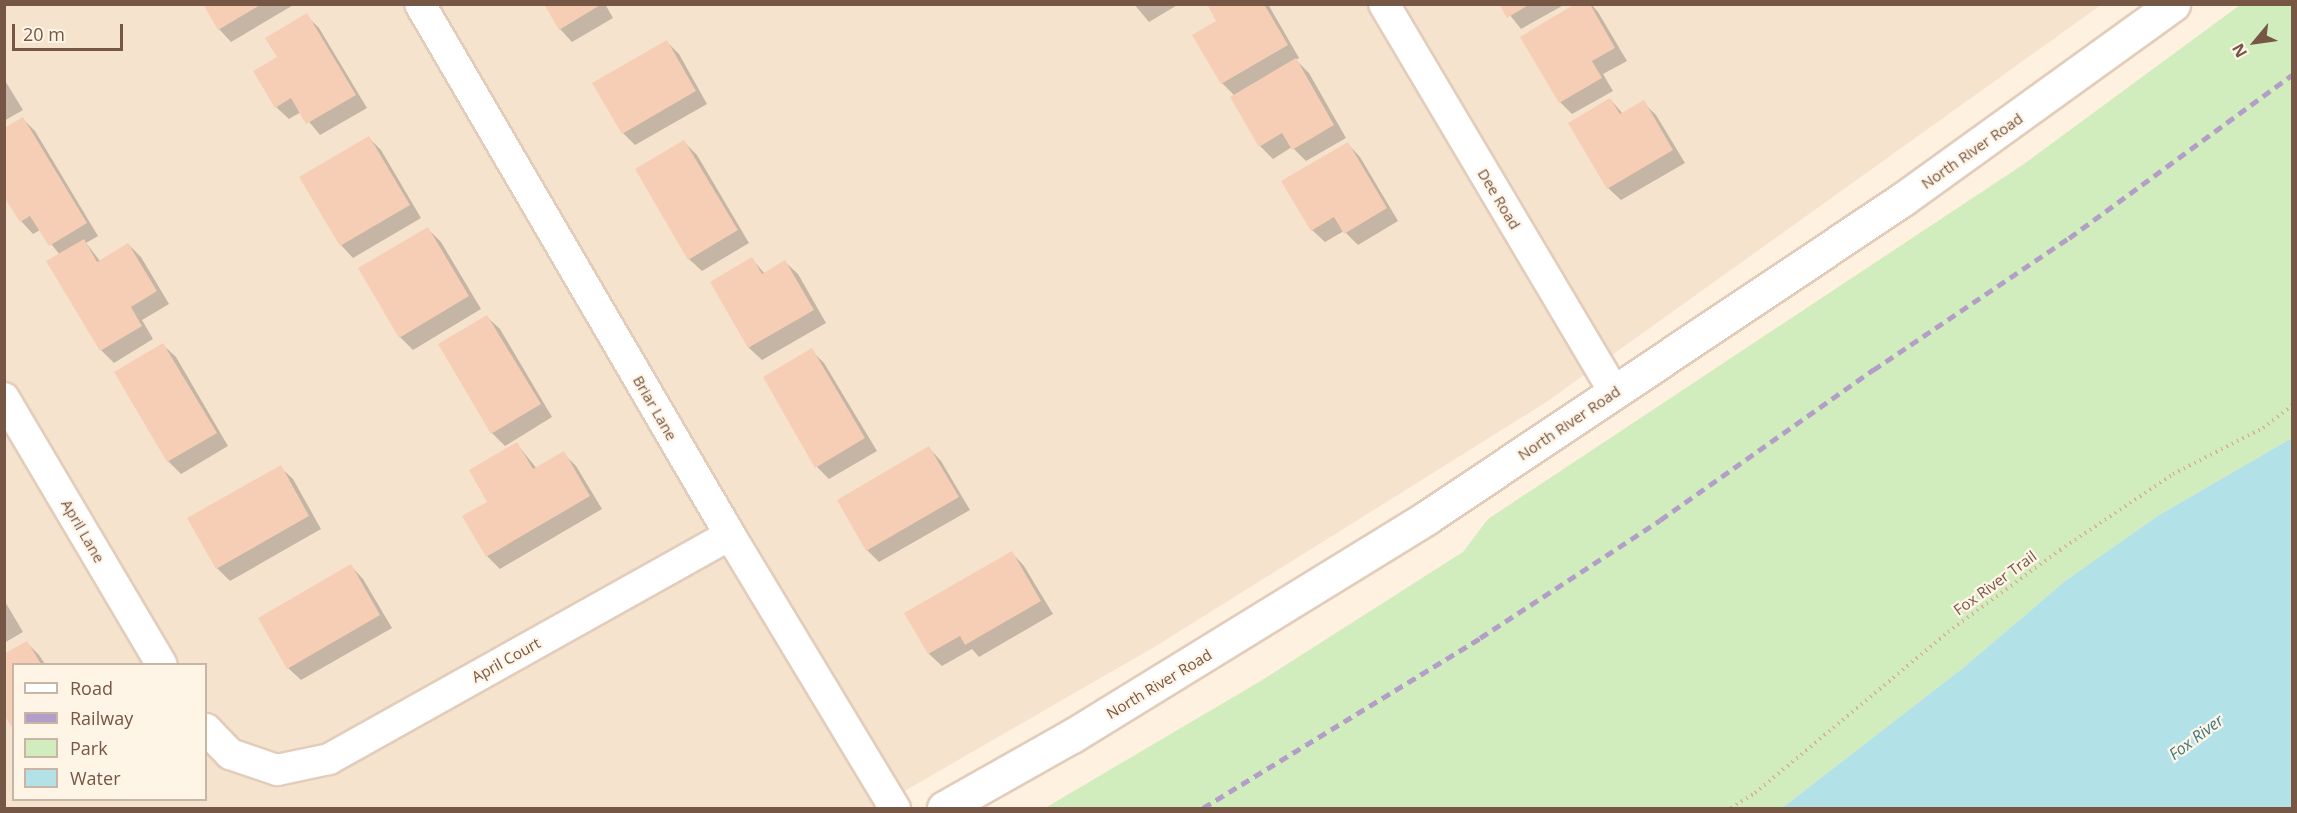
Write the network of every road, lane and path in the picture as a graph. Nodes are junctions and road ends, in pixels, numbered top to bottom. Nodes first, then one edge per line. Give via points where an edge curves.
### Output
1 (420, 4) edge
2 (1384, 4) edge
3 (2173, 4) edge
4 (1615, 393) junction
5 (4, 398) edge
6 (2292, 405) edge
7 (729, 535) junction
8 (160, 663) edge
9 (207, 730) edge
10 (896, 808) edge
11 (944, 808) edge
12 (1731, 808) edge

1 - 7 street, Briar Lane
2 - 4 street, Dee Road
3 - 4 main road, North River Road via 1904,199
4 - 11 main road, North River Road via 1235,638
5 - 8 street, April Lane
6 - 12 path, Fox River Trail via 2263,428 2173,474 2060,550 1948,632 1755,793
7 - 9 street, April Court via 328,759 277,770 230,754
7 - 10 street, Briar Lane

